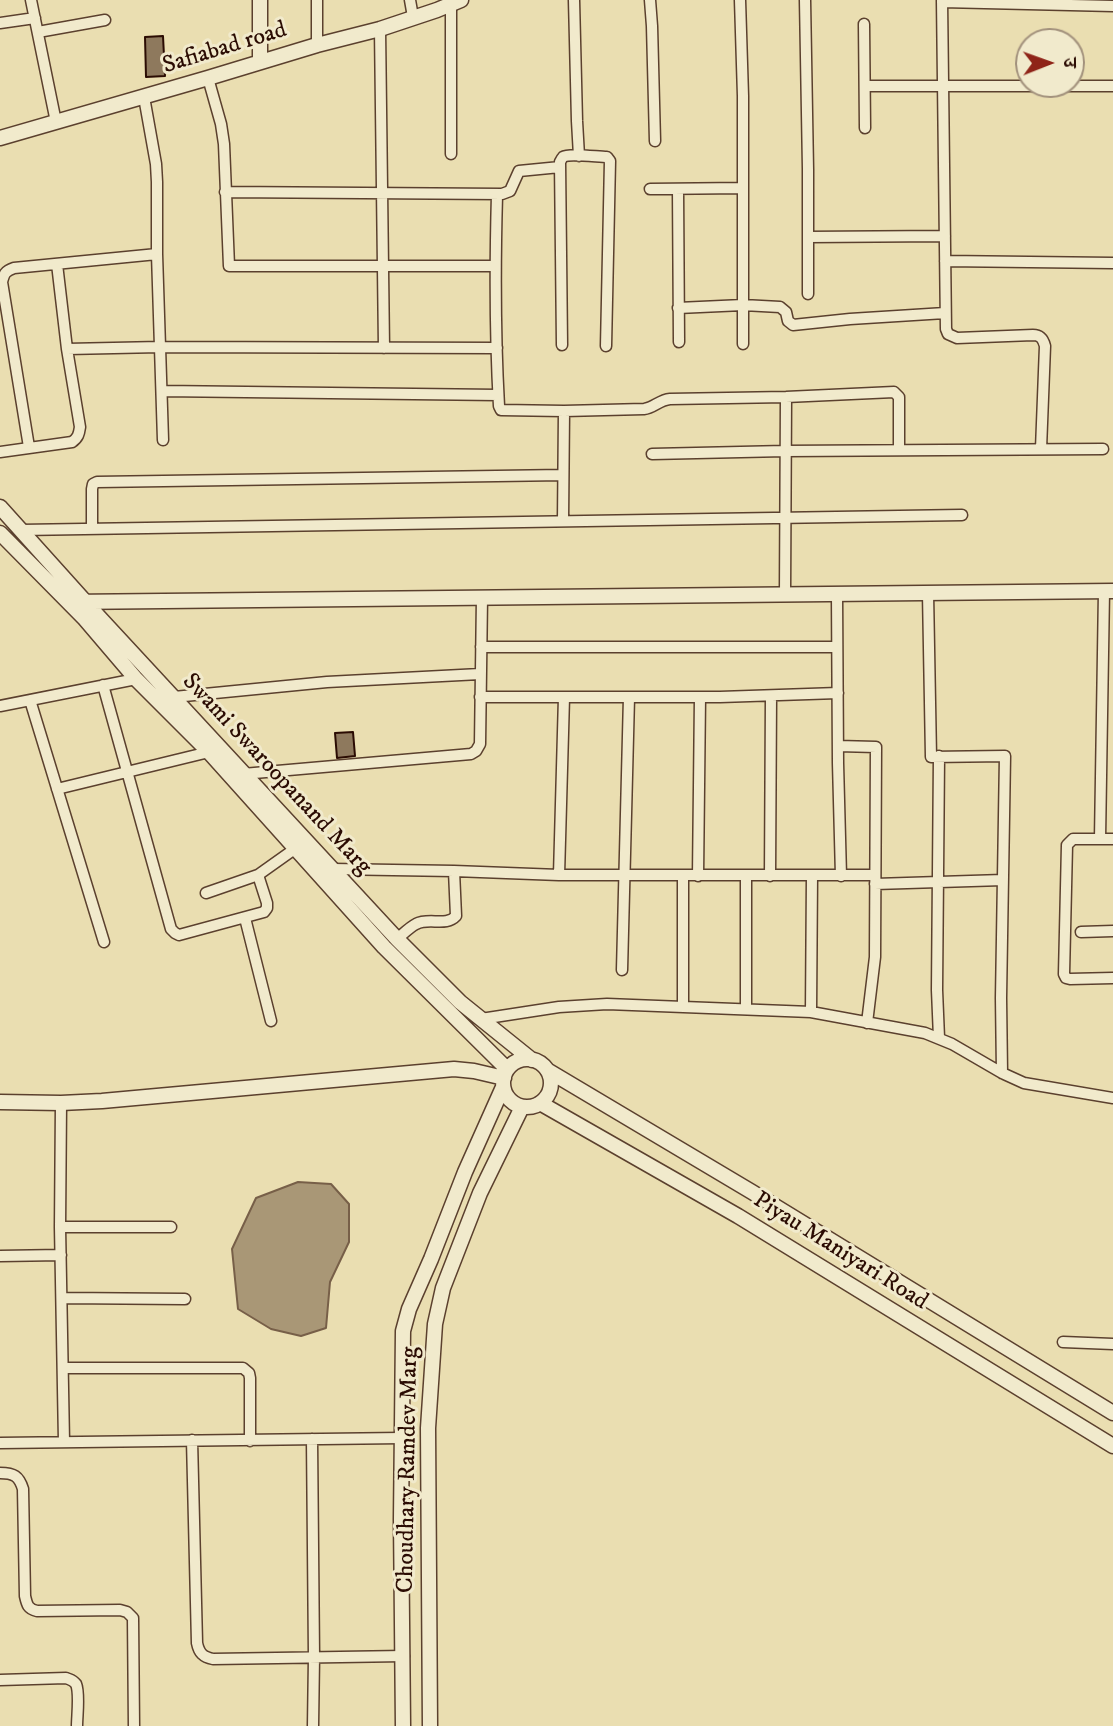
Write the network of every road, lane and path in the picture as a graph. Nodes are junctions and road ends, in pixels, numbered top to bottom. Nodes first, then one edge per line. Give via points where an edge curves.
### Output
1 (31, 0) edge
2 (260, 0) edge
3 (317, 0) edge
4 (410, 0) edge
5 (574, 0) edge
6 (650, 0) edge
7 (740, 0) edge
8 (805, 0) edge
9 (942, 1) edge
10 (455, 2) edge
11 (1113, 6) edge
12 (413, 17) junction
13 (35, 18) junction
14 (105, 20) dead end
15 (0, 23) edge
16 (864, 24) dead end
17 (380, 29) junction
18 (38, 32) junction
19 (317, 45) junction
20 (260, 61) junction
21 (208, 78) junction
22 (865, 86) junction
23 (943, 86) junction
24 (1113, 86) edge
25 (144, 97) junction
26 (56, 122) junction
27 (864, 128) dead end
28 (0, 138) edge
29 (655, 141) dead end
30 (452, 155) dead end
31 (579, 156) junction
32 (560, 167) junction
33 (743, 188) junction
34 (650, 189) dead end
35 (678, 189) junction
36 (225, 192) junction
37 (382, 193) junction
38 (497, 195) junction
39 (945, 236) junction
40 (808, 237) junction
41 (157, 254) junction
42 (945, 261) junction
43 (1113, 263) edge
44 (57, 264) junction
45 (495, 266) junction
46 (382, 267) junction
47 (808, 294) dead end
48 (743, 305) junction
49 (678, 308) junction
50 (946, 313) junction
51 (679, 342) dead end
52 (743, 344) dead end
53 (562, 345) dead end
54 (160, 346) junction
55 (606, 346) dead end
56 (384, 348) junction
57 (497, 348) junction
58 (67, 349) junction
59 (162, 391) junction
60 (498, 395) junction
61 (786, 397) junction
62 (564, 411) junction
63 (163, 440) dead end
64 (29, 447) junction
65 (1041, 449) junction
66 (1103, 449) dead end
67 (899, 450) junction
68 (785, 451) junction
69 (0, 452) edge
70 (652, 454) dead end
71 (563, 474) junction
72 (0, 507) edge
73 (962, 515) dead end
74 (785, 517) junction
75 (563, 521) junction
76 (92, 528) junction
77 (21, 530) junction
78 (0, 533) edge
79 (1108, 591) edge
80 (928, 593) junction
81 (785, 594) junction
82 (837, 594) junction
83 (482, 597) junction
84 (69, 602) junction
85 (86, 602) junction
86 (481, 647) junction
87 (837, 647) junction
88 (480, 674) junction
89 (136, 679) junction
90 (103, 685) junction
91 (838, 693) junction
92 (1108, 694) edge
93 (771, 696) junction
94 (174, 697) junction
95 (480, 697) junction
96 (564, 697) junction
97 (629, 697) junction
98 (699, 697) junction
99 (30, 700) junction
100 (0, 706) edge
101 (1107, 737) edge
102 (838, 746) junction
103 (209, 752) junction
104 (939, 756) junction
105 (127, 774) junction
106 (243, 774) junction
107 (1113, 783) edge
108 (1101, 784) junction
109 (57, 789) junction
110 (1100, 839) junction
111 (1113, 839) edge
112 (296, 848) junction
113 (332, 869) junction
114 (454, 871) junction
115 (258, 875) junction
116 (559, 875) junction
117 (812, 875) junction
118 (625, 876) junction
119 (683, 876) junction
120 (698, 876) junction
121 (746, 876) junction
122 (770, 876) junction
123 (841, 876) junction
124 (875, 880) junction
125 (1003, 880) junction
126 (938, 883) junction
127 (206, 893) dead end
128 (245, 918) junction
129 (1113, 931) edge
130 (1081, 932) dead end
131 (397, 939) junction
132 (104, 942) dead end
133 (622, 970) dead end
134 (1113, 978) edge
135 (683, 1006) junction
136 (746, 1009) junction
137 (811, 1012) junction
138 (481, 1019) junction
139 (271, 1021) dead end
140 (867, 1023) junction
141 (939, 1038) junction
142 (532, 1060) junction
143 (547, 1070) junction
144 (1002, 1073) junction
145 (505, 1078) junction
146 (1113, 1098) edge
147 (0, 1102) edge
148 (61, 1103) junction
149 (540, 1103) junction
150 (522, 1107) junction
151 (61, 1227) junction
152 (171, 1227) dead end
153 (61, 1255) junction
154 (0, 1256) edge
155 (62, 1298) junction
156 (185, 1299) dead end
157 (1063, 1342) dead end
158 (1113, 1344) edge
159 (63, 1368) junction
160 (1113, 1413) edge
161 (402, 1438) junction
162 (312, 1439) junction
163 (192, 1440) junction
164 (250, 1441) junction
165 (64, 1442) junction
166 (0, 1443) edge
167 (1113, 1446) edge
168 (0, 1473) edge
169 (404, 1656) junction
170 (314, 1657) junction
171 (0, 1680) edge
172 (77, 1726) edge
173 (134, 1726) edge
174 (313, 1726) edge
175 (404, 1726) edge
176 (430, 1726) edge

1 - 13 street
2 - 20 street
3 - 19 street
4 - 12 street
5 - 31 street
6 - 29 street
7 - 33 street
8 - 40 street
9 - 11 street
9 - 23 street
10 - 12 street, Safiabad road
10 - 30 street
12 - 17 street, Safiabad road
13 - 15 street
13 - 18 street
14 - 18 street
16 - 22 street
17 - 19 street, Safiabad road
17 - 37 street
18 - 26 street
19 - 20 street, Safiabad road
20 - 21 street, Safiabad road
21 - 25 street, Safiabad road
21 - 36 street via 224,144
22 - 23 street
22 - 27 street
23 - 24 street
23 - 39 street
25 - 26 street, Safiabad road
25 - 41 street via 156,164
26 - 28 street, Safiabad road
31 - 32 street via 566,155
31 - 55 street via 610,161
32 - 38 street via 519,171 510,191
32 - 53 street
33 - 35 street
33 - 48 street
34 - 35 street
35 - 49 street
36 - 37 street
36 - 46 street via 229,266
37 - 38 street
37 - 46 street
38 - 45 street
39 - 40 street
39 - 42 street
40 - 47 street
41 - 44 street
41 - 54 street
42 - 43 street
42 - 50 street
44 - 58 street
44 - 64 street via 13,268 2,282
45 - 46 street
45 - 57 street
46 - 56 street
48 - 49 street
48 - 50 street via 780,307 793,325
48 - 52 street
49 - 51 street
50 - 65 street via 946,329 953,337 1039,335 1043,339
54 - 56 street
54 - 58 street
54 - 59 street
56 - 57 street
57 - 60 street
58 - 64 street via 80,427 77,438
59 - 60 street
59 - 63 street
60 - 62 street via 501,410
61 - 62 street via 670,399 644,410
61 - 67 street via 894,392 900,404
61 - 68 street
62 - 71 street
64 - 69 street
65 - 66 street
65 - 67 street
67 - 68 street
68 - 70 street
68 - 74 street
71 - 75 street
71 - 76 street via 97,482 92,489
72 - 77 street, Swami Swaroopanand Marg
73 - 74 street
74 - 75 street
74 - 81 street
75 - 76 street
76 - 77 street
77 - 85 street, Swami Swaroopanand Marg
78 - 84 street, Swami Swaroopanand Marg
79 - 80 street
79 - 92 street
80 - 82 street
80 - 104 street via 931,757
81 - 82 street
81 - 83 street
82 - 87 street
83 - 85 street
83 - 86 street
84 - 85 street
84 - 89 street, Swami Swaroopanand Marg
85 - 94 street, Swami Swaroopanand Marg
86 - 87 street
86 - 88 street
87 - 91 street
88 - 94 street
88 - 95 street
89 - 90 street
89 - 103 street, Swami Swaroopanand Marg
90 - 99 street
90 - 105 street
91 - 93 street
91 - 102 street
92 - 101 street
93 - 98 street
93 - 122 street
94 - 106 street, Swami Swaroopanand Marg
95 - 96 street
95 - 106 street via 480,744 471,754
96 - 97 street
96 - 116 street
97 - 98 street
97 - 118 street
98 - 120 street
99 - 100 street
99 - 109 street
101 - 108 street
102 - 123 street
102 - 124 street via 876,747
103 - 105 street
103 - 112 street, Swami Swaroopanand Marg
104 - 125 street via 1005,756
104 - 126 street
105 - 109 street
105 - 128 street via 171,929 179,935
106 - 113 street, Swami Swaroopanand Marg
107 - 108 street
108 - 110 street
109 - 132 street
110 - 111 street
110 - 134 street via 1073,839 1067,845 1064,974 1070,979
112 - 115 street
112 - 145 street, Swami Swaroopanand Marg
113 - 114 street
113 - 131 street, Swami Swaroopanand Marg
114 - 116 street
114 - 131 street via 454,918 417,924
115 - 127 street
115 - 128 street via 267,908
116 - 118 street
117 - 122 street
117 - 123 street
117 - 137 street
118 - 119 street
118 - 133 street
119 - 120 street
119 - 135 street
120 - 121 street
121 - 122 street
121 - 136 street
123 - 124 street
124 - 126 street
124 - 140 street via 875,957
125 - 126 street
125 - 144 street
126 - 141 street
128 - 139 street
129 - 130 street
131 - 138 street, Swami Swaroopanand Marg
135 - 136 street
135 - 138 street via 593,1004
136 - 137 street
137 - 140 street
138 - 142 street, Swami Swaroopanand Marg
140 - 141 street
141 - 144 street
142 - 143 street
142 - 145 street via 514,1063
143 - 149 street via 550,1088
143 - 160 street, Piyau Maniyari Road
144 - 146 street via 1024,1083
145 - 148 street via 454,1069
145 - 150 street via 507,1096
145 - 161 street via 409,1309 403,1331
147 - 148 street
148 - 151 street
149 - 150 street
149 - 167 street, Piyau Maniyari Road via 738,1216
150 - 176 street, Choudhary Ramdev Marg via 480,1193 443,1287 435,1324 428,1428
151 - 152 street
151 - 153 street
153 - 154 street
153 - 155 street
155 - 156 street
155 - 159 street
157 - 158 street
159 - 164 street via 243,1368 250,1378
159 - 165 street
161 - 162 street
161 - 169 street
162 - 164 street
162 - 170 street
163 - 164 street
163 - 165 street
163 - 170 street via 199,1651 214,1659
165 - 166 street
168 - 173 street via 14,1475 23,1489 25,1596 31,1610 120,1610 133,1618
169 - 170 street
169 - 175 street
170 - 174 street
171 - 172 street via 72,1680 77,1690

